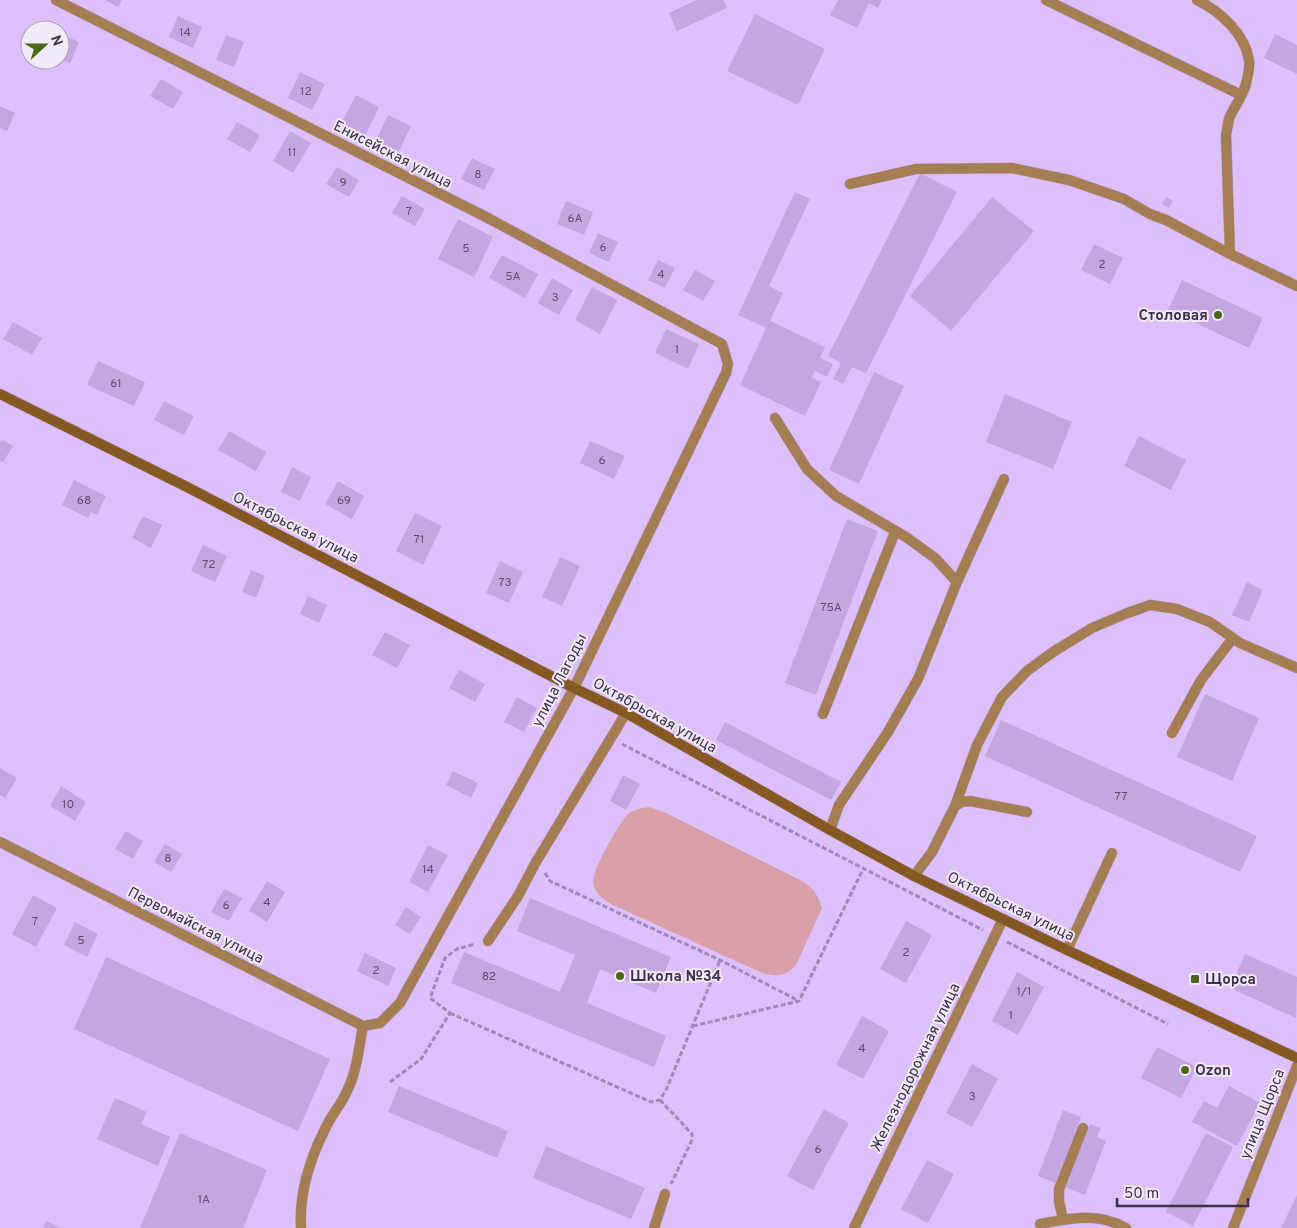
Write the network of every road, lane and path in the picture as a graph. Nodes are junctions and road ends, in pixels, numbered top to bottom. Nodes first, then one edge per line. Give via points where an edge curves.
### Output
1 (56, 0) edge
2 (1046, 0) edge
3 (1197, 0) edge
4 (1241, 95) junction
5 (850, 184) dead end
6 (1230, 254) junction
7 (1297, 286) edge
8 (714, 339) joint
9 (0, 394) edge
10 (775, 418) dead end
11 (1004, 479) dead end
12 (895, 532) junction
13 (957, 582) junction
14 (1233, 638) junction
15 (1297, 668) edge
16 (574, 688) junction
17 (626, 713) junction
18 (823, 714) dead end
19 (635, 719) junction
20 (1172, 732) dead end
21 (955, 806) junction
22 (1027, 812) dead end
23 (830, 830) junction
24 (0, 842) edge
25 (1112, 853) dead end
26 (544, 868) dead end
27 (863, 869) junction
28 (914, 876) junction
29 (1003, 919) junction
30 (995, 936) junction
31 (488, 940) joint
32 (1067, 950) junction
33 (720, 960) junction
34 (799, 1001) junction
35 (450, 1013) junction
36 (1168, 1024) dead end
37 (363, 1026) junction
38 (693, 1026) junction
39 (1297, 1058) edge
40 (1297, 1066) edge
41 (390, 1082) dead end
42 (660, 1100) junction
43 (1083, 1128) dead end
44 (665, 1194) joint
45 (1063, 1220) junction
46 (1040, 1224) dead end
47 (301, 1228) edge
48 (654, 1228) edge
49 (854, 1228) edge
50 (1126, 1228) edge
51 (1233, 1228) edge

1 - 8 street, Енисейская улица via 486,217
2 - 4 street
3 - 4 street via 1226,20 1246,48 1250,62
4 - 6 street via 1226,134
5 - 6 street via 916,169 1012,168 1069,180 1124,199
6 - 7 street
8 - 16 street, улица Лагоды via 722,344 726,354 726,373
9 - 16 main road, Октябрьская улица
10 - 12 street via 807,469 836,496
11 - 13 street
12 - 13 street via 936,558
12 - 18 street
13 - 23 street via 918,679 888,732 839,805
14 - 15 street
14 - 20 street via 1201,680
14 - 21 street via 1210,622 1177,609 1150,605 1092,628 1026,672 1002,697 977,745
16 - 17 main road, Октябрьская улица
16 - 37 street, улица Лагоды via 400,1003 380,1022
17 - 19 main road, Октябрьская улица
17 - 31 street via 518,896
19 - 23 main road, Октябрьская улица
19 - 27 path via 622,744
21 - 22 street via 970,801
21 - 28 street via 932,852
23 - 28 main road, Октябрьская улица
24 - 37 street, Первомайская улица
25 - 32 street
26 - 33 path via 550,881
27 - 30 path
27 - 34 path
28 - 29 main road, Октябрьская улица
29 - 30 street, Железнодорожная улица
29 - 32 main road, Октябрьская улица
30 - 36 path
30 - 49 street, Железнодорожная улица
31 - 35 path via 458,949 445,958 430,998
32 - 39 main road, Октябрьская улица
33 - 34 path
33 - 38 path
34 - 38 path
35 - 41 path via 421,1059
35 - 42 path via 651,1102
37 - 47 street via 349,1088 325,1127 306,1181 300,1211
38 - 42 path
40 - 51 street, улица Щорса
42 - 44 path via 692,1134
43 - 45 street via 1059,1189
44 - 48 street
45 - 46 street
45 - 50 street via 1098,1218

